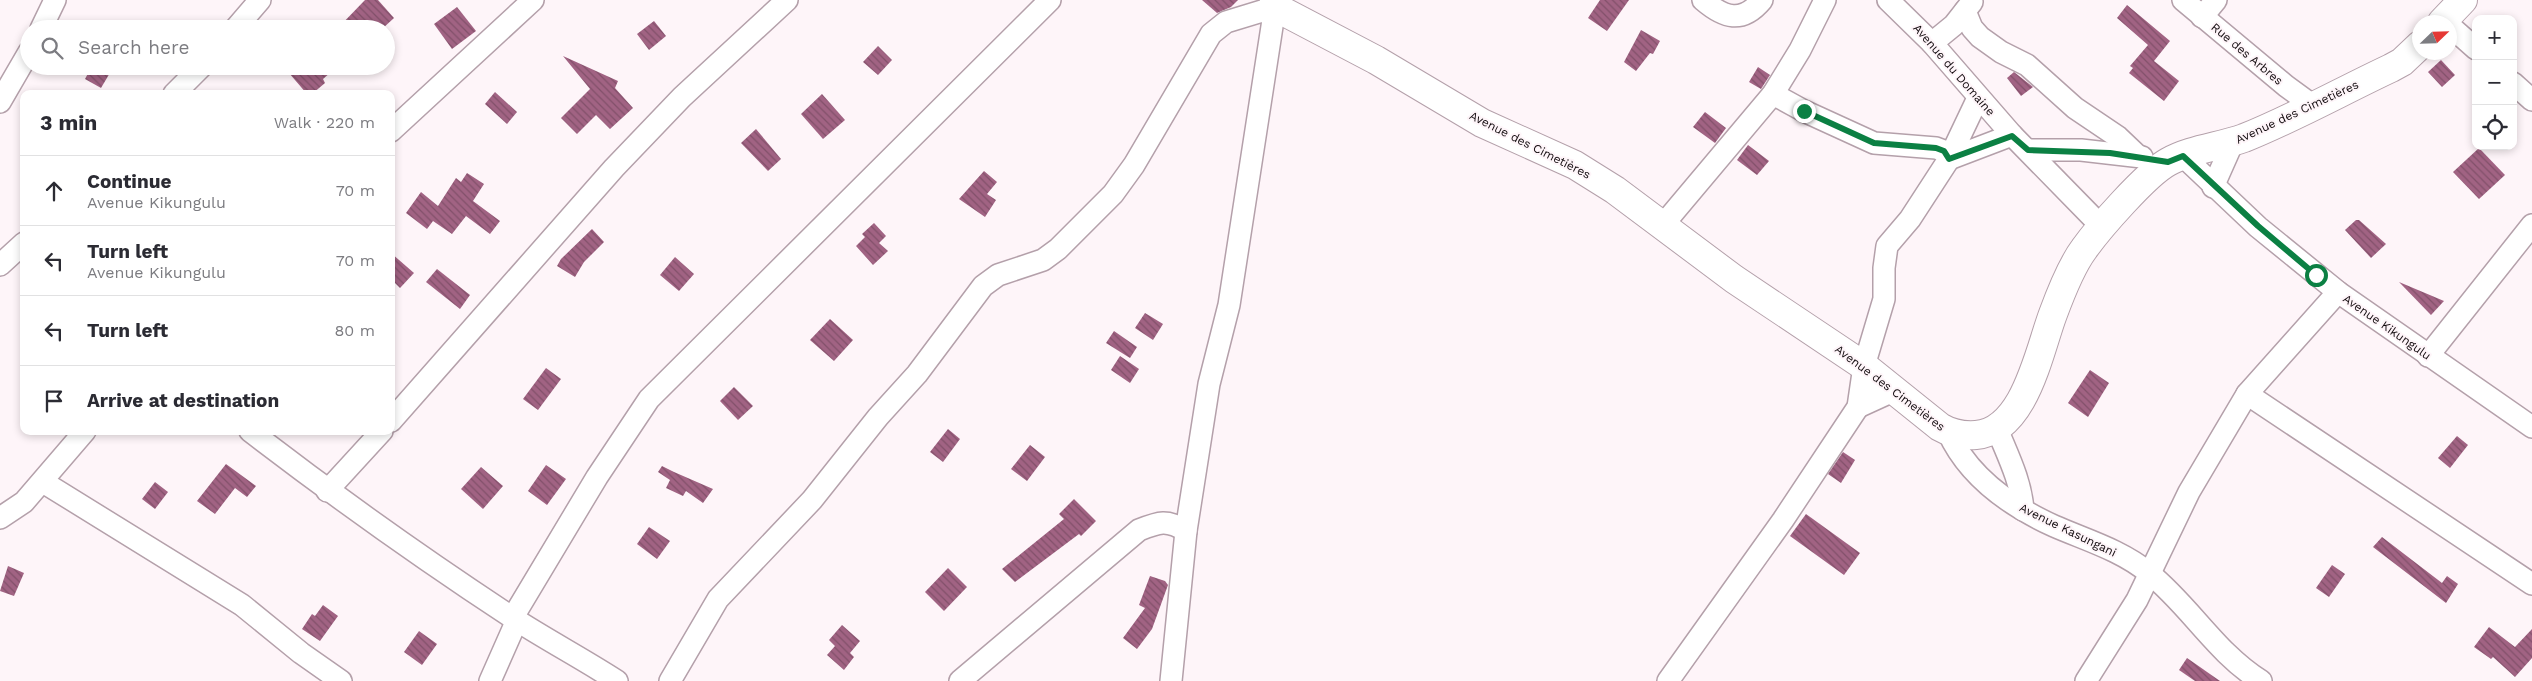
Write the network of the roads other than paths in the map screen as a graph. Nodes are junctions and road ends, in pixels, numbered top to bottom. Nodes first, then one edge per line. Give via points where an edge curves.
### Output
1 (55, 0) edge
2 (260, 0) edge
3 (533, 0) edge
4 (787, 0) edge
5 (1050, 0) edge
6 (1703, 0) edge
7 (1762, 0) edge
8 (1825, 0) edge
9 (1888, 0) edge
10 (2183, 0) edge
11 (2216, 0) edge
12 (2463, 0) edge
13 (1274, 3) edge
14 (1969, 5) edge
15 (2452, 15) edge
16 (2202, 17) junction
17 (45, 20) edge
18 (243, 20) edge
19 (2457, 33) edge
20 (1932, 43) junction
21 (2472, 46) edge
22 (2412, 53) edge
23 (20, 68) edge
24 (193, 75) edge
25 (2517, 87) edge
26 (178, 90) edge
27 (1773, 94) junction
28 (1978, 98) junction
29 (2532, 100) edge
30 (0, 102) edge
31 (2312, 106) junction
32 (395, 127) edge
33 (2012, 136) junction
34 (2233, 142) junction
35 (2028, 150) junction
36 (2138, 156) junction
37 (1949, 159) junction
38 (2175, 159) junction
39 (2213, 187) junction
40 (2532, 224) edge
41 (1662, 226) junction
42 (2102, 227) junction
43 (20, 247) edge
44 (0, 265) edge
45 (2338, 292) junction
46 (2428, 356) junction
47 (1864, 366) junction
48 (1893, 391) junction
49 (2247, 394) junction
50 (1858, 407) junction
51 (395, 416) edge
52 (2532, 427) edge
53 (1997, 429) junction
54 (1948, 432) junction
55 (81, 435) edge
56 (255, 435) edge
57 (378, 435) edge
58 (43, 482) junction
59 (327, 491) junction
60 (2023, 510) junction
61 (0, 518) edge
62 (1186, 531) junction
63 (2149, 573) junction
64 (2532, 584) edge
65 (515, 619) junction
66 (341, 681) edge
67 (490, 681) edge
68 (617, 681) edge
69 (670, 681) edge
70 (960, 681) edge
71 (1171, 681) edge
72 (1668, 681) edge
73 (2086, 681) edge
74 (2261, 681) edge

1 - 17 street
2 - 18 street
3 - 32 street
4 - 51 street via 682,97 614,168
5 - 65 street via 649,399 602,469
6 - 7 street via 1730,17 1757,7
8 - 27 street
9 - 20 street, Avenue du Domaine
10 - 16 street, Rue des Arbres
11 - 16 street
12 - 15 street
13 - 41 street, Avenue des Cimetières via 1482,123 1575,165
13 - 62 street via 1230,296 1209,384
13 - 69 street via 1226,22 1211,34 1124,181 1058,249 1043,260 998,275 984,286 923,366 812,500 718,599
14 - 20 street via 1954,25
14 - 36 street via 1972,28 1980,37 2028,65 2075,108 2118,137
16 - 31 street, Rue des Arbres
19 - 21 street
20 - 28 street, Avenue du Domaine
22 - 31 street, Avenue des Cimetières via 2391,68
23 - 30 street
24 - 26 street
25 - 29 street
27 - 37 street via 1861,138 1891,145 1936,148 1944,151
27 - 41 street
28 - 33 street, Avenue du Domaine
28 - 37 street
31 - 34 street, Avenue des Cimetières
33 - 35 street, Avenue du Domaine
33 - 37 street
34 - 38 street, Avenue des Cimetières
34 - 39 street
35 - 36 street via 2080,150
35 - 42 street, Avenue du Domaine
36 - 38 street
37 - 47 street via 1910,219 1887,246 1884,299
38 - 39 street, Avenue Kikungulu
38 - 42 street, Avenue des Cimetières via 2154,173
39 - 45 street, Avenue Kikungulu
40 - 46 street
41 - 47 street, Avenue des Cimetières via 1734,279
42 - 53 street, Avenue des Cimetières via 2083,251 2053,313 2028,387
43 - 44 street
45 - 46 street, Avenue Kikungulu
45 - 49 street
46 - 52 street, Avenue Kikungulu
47 - 48 street, Avenue des Cimetières
47 - 50 street
48 - 50 street
48 - 54 street, Avenue des Cimetières
49 - 63 street via 2189,492
49 - 64 street
50 - 72 street via 1783,520
53 - 54 street, Avenue des Cimetières via 1966,436
53 - 60 street via 2014,468
54 - 60 street, Avenue Kasungani via 1971,469
55 - 58 street
56 - 59 street
57 - 59 street
58 - 61 street via 24,502
58 - 66 street via 242,605
59 - 65 street
60 - 63 street, Avenue Kasungani via 2090,539
62 - 70 street via 1172,522 1156,523 1139,530
62 - 71 street
63 - 73 street via 2137,600
63 - 74 street, Avenue Kasungani via 2226,654
65 - 67 street
65 - 68 street

